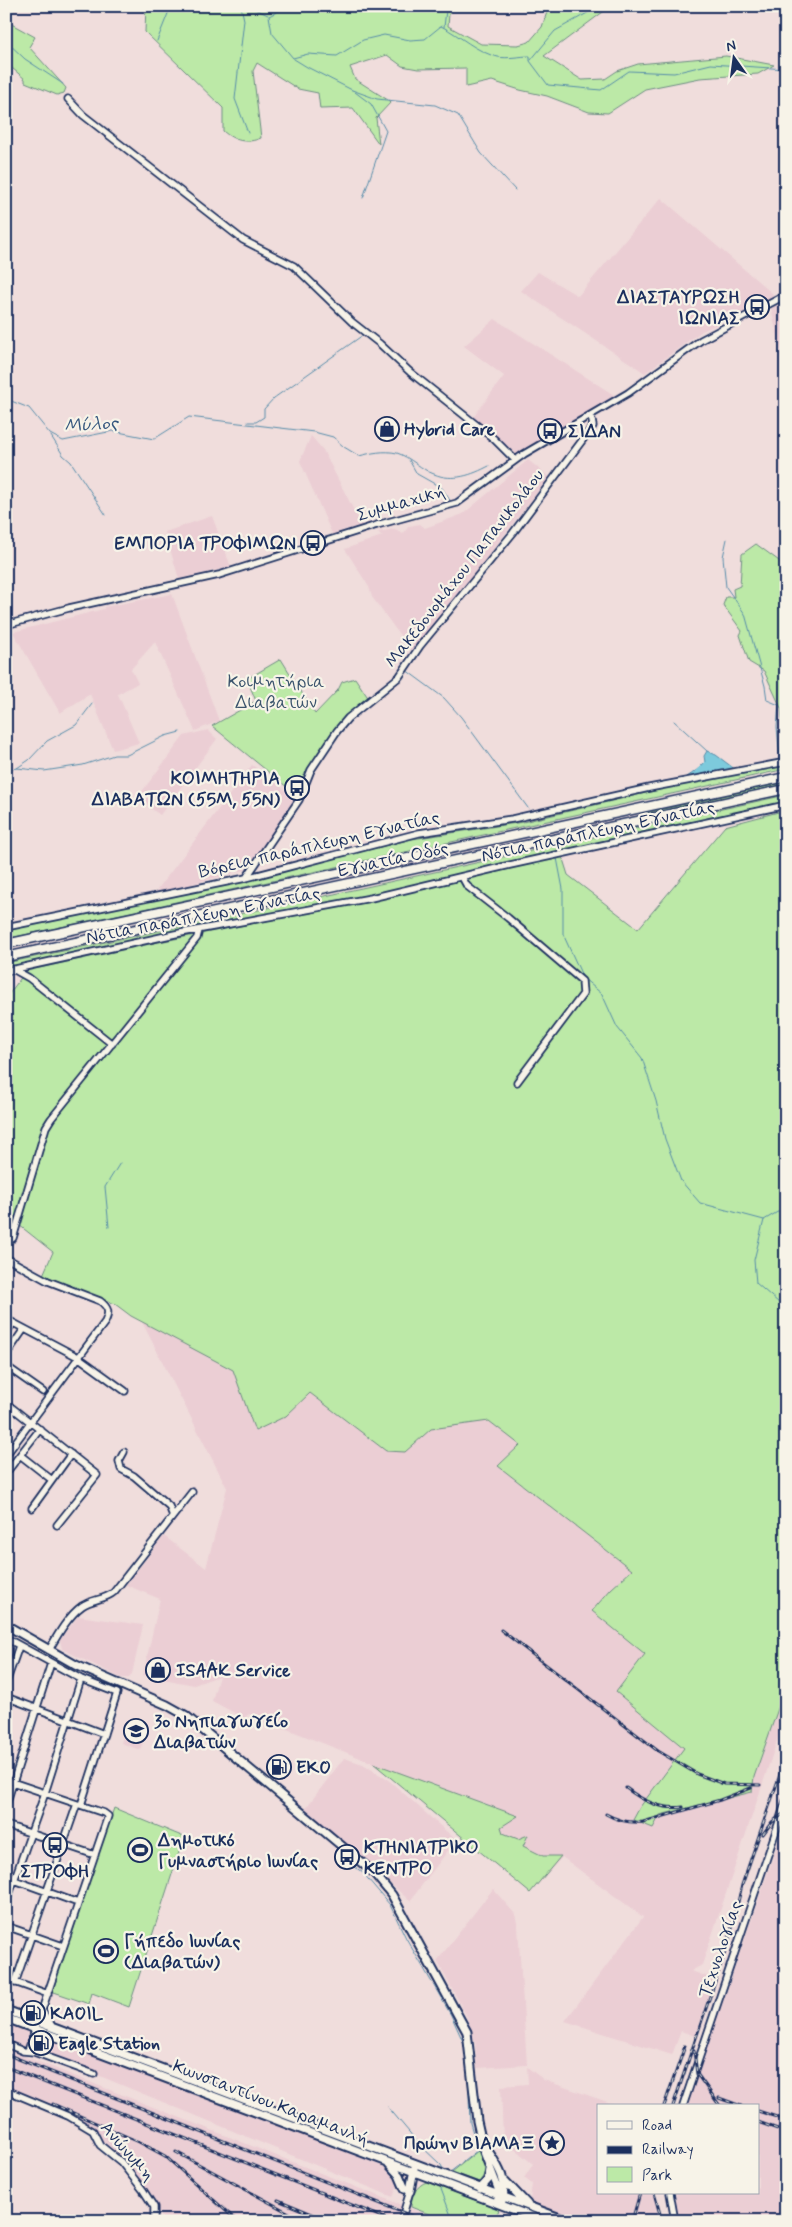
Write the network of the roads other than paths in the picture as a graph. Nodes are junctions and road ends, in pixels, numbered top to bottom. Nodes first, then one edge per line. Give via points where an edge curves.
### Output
1 (68, 99) dead end
2 (786, 295) edge
3 (591, 415) junction
4 (515, 460) junction
5 (6, 625) edge
6 (786, 762) edge
7 (786, 777) edge
8 (786, 789) edge
9 (786, 804) edge
10 (462, 876) junction
11 (246, 878) junction
12 (6, 927) edge
13 (199, 930) junction
14 (6, 944) edge
15 (6, 957) edge
16 (13, 969) junction
17 (6, 971) edge
18 (112, 1044) junction
19 (517, 1082) dead end
20 (6, 1242) edge
21 (6, 1258) edge
22 (6, 1319) edge
23 (13, 1323) junction
24 (24, 1329) junction
25 (6, 1333) edge
26 (6, 1355) edge
27 (78, 1357) junction
28 (6, 1366) edge
29 (125, 1391) dead end
30 (43, 1392) dead end
31 (6, 1403) edge
32 (30, 1422) junction
33 (40, 1428) junction
34 (124, 1452) dead end
35 (6, 1454) edge
36 (71, 1454) junction
37 (20, 1455) junction
38 (6, 1473) edge
39 (52, 1480) junction
40 (192, 1492) dead end
41 (32, 1508) dead end
42 (173, 1516) junction
43 (57, 1525) dead end
44 (6, 1626) edge
45 (6, 1638) edge
46 (19, 1646) junction
47 (48, 1650) junction
48 (51, 1664) junction
49 (81, 1679) junction
50 (6, 1683) edge
51 (6, 1697) edge
52 (36, 1709) junction
53 (68, 1720) junction
54 (104, 1734) junction
55 (6, 1780) edge
56 (14, 1783) junction
57 (45, 1793) junction
58 (786, 1801) edge
59 (79, 1804) junction
60 (6, 1805) edge
61 (6, 1825) edge
62 (31, 1834) junction
63 (62, 1844) junction
64 (95, 1855) junction
65 (6, 1877) edge
66 (14, 1880) junction
67 (46, 1892) junction
68 (6, 1903) edge
69 (78, 1903) junction
70 (6, 1926) edge
71 (31, 1935) junction
72 (63, 1946) junction
73 (6, 1980) edge
74 (15, 1983) junction
75 (48, 1994) junction
76 (6, 2010) edge
77 (42, 2012) junction
78 (6, 2018) edge
79 (37, 2026) junction
80 (51, 2027) junction
81 (6, 2044) edge
82 (28, 2051) junction
83 (94, 2074) dead end
84 (6, 2090) edge
85 (684, 2104) edge
86 (482, 2143) junction
87 (384, 2161) junction
88 (414, 2163) junction
89 (490, 2167) junction
90 (411, 2170) junction
91 (429, 2177) junction
92 (503, 2179) junction
93 (480, 2188) junction
94 (407, 2190) junction
95 (670, 2194) edge
96 (500, 2200) junction
97 (534, 2208) junction
98 (154, 2221) edge
99 (401, 2221) edge
100 (544, 2221) edge
101 (568, 2221) edge
102 (675, 2221) edge

1 - 4 street via 83,115 241,238 294,266 352,322
2 - 3 street, Συμμαχική via 696,343 628,393
3 - 4 street, Συμμαχική
3 - 11 street, Μακεδονομάχου Παπανικολάου via 592,426 513,533 399,676 337,731 311,770 299,800
4 - 5 street, Συμμαχική via 466,497 446,506 219,575
6 - 11 street, Βόρεια παράπλευρη Εγνατίας via 512,819 419,833
7 - 14 highway, Εγνατία Οδός
8 - 15 highway, Εγνατία Οδός
9 - 10 street, Νότια παράπλευρη Εγνατίας
10 - 13 street, Νότια παράπλευρη Εγνατίας via 371,898
10 - 19 street via 466,886 584,985 583,994
11 - 12 street, Βόρεια παράπλευρη Εγνατίας
13 - 16 street, Νότια παράπλευρη Εγνατίας
13 - 18 street via 197,938
16 - 17 street, Νότια παράπλευρη Εγνατίας
16 - 18 street
18 - 20 street via 46,1127 12,1238
21 - 27 street via 48,1281 107,1306 108,1316
22 - 23 street
23 - 24 street
23 - 25 street
24 - 26 street
24 - 27 street
27 - 29 street
27 - 32 street
28 - 30 street
31 - 32 street
32 - 33 street
32 - 35 street
33 - 36 street
33 - 37 street
34 - 42 street via 119,1461 120,1469 134,1476 169,1506
36 - 39 street
36 - 43 street via 97,1475
37 - 38 street
37 - 39 street
39 - 41 street
40 - 42 street
42 - 47 street via 114,1592 82,1606
44 - 47 main road
45 - 46 street
46 - 48 street
46 - 50 street
47 - 86 main road via 185,1715 382,1882 408,1922 467,2032
48 - 49 street
48 - 52 street
49 - 53 street
49 - 54 street via 117,1693
51 - 52 street
52 - 53 street
52 - 56 street
53 - 54 street
53 - 57 street
54 - 59 street
55 - 56 street
56 - 57 street
56 - 60 street
57 - 59 street
57 - 62 street
58 - 85 street, Τεχνολογίας
59 - 63 street
59 - 64 street via 107,1814 107,1823
61 - 62 street
62 - 63 street
62 - 66 street
63 - 64 street
63 - 67 street
64 - 69 street
65 - 66 street
66 - 67 street
66 - 68 street
67 - 69 street
67 - 71 street
69 - 72 street
70 - 71 street
71 - 72 street
71 - 74 street
72 - 75 street
73 - 74 street
74 - 75 street
75 - 77 street
76 - 79 main road, Κωνσταντίνου Καραμανλή
77 - 79 street
77 - 80 main road
78 - 79 main road, Κωνσταντίνου Καραμανλή
79 - 80 main road, Κωνσταντίνου Καραμανλή
79 - 82 street
79 - 87 main road, Κωνσταντίνου Καραμανλή
80 - 88 main road, Κωνσταντίνου Καραμανλή
81 - 82 street
82 - 83 street
84 - 98 street, Ανώνυμη via 68,2116 93,2132 100,2145 121,2162 143,2190 154,2207
86 - 89 main road
86 - 92 main road
87 - 90 main road, Κωνσταντίνου Καραμανλή
87 - 94 main road via 399,2175
88 - 90 main road
88 - 93 main road, Κωνσταντίνου Καραμανλή
89 - 93 main road via 488,2179
89 - 96 main road
90 - 91 main road, Κωνσταντίνου Καραμανλή
90 - 94 main road
91 - 94 main road
91 - 96 main road, Κωνσταντίνου Καραμανλή
92 - 96 main road
92 - 97 main road
93 - 96 main road, Κωνσταντίνου Καραμανλή
94 - 99 street
95 - 102 street
96 - 97 main road
96 - 100 main road
97 - 101 main road

